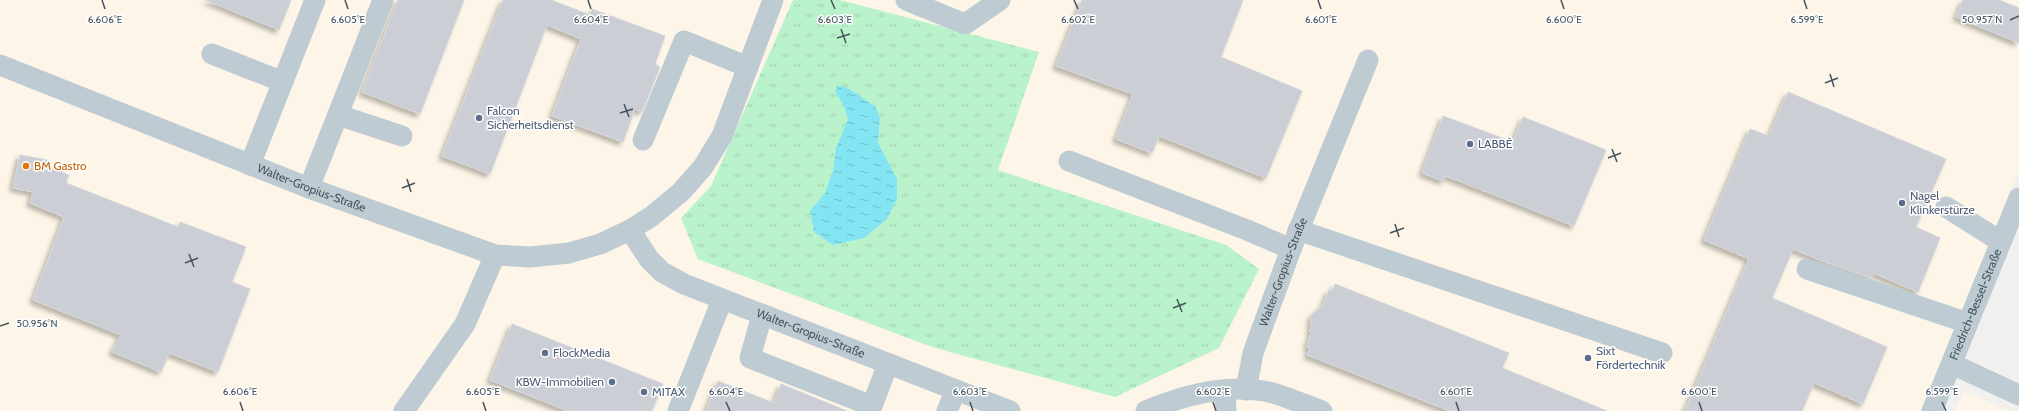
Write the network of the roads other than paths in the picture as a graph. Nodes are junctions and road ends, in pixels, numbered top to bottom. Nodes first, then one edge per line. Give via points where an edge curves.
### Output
1 (315, 0) edge
2 (383, 0) edge
3 (773, 0) edge
4 (906, 0) edge
5 (1000, 0) edge
6 (212, 54) dead end
7 (1368, 60) dead end
8 (0, 65) edge
9 (748, 67) junction
10 (283, 82) junction
11 (338, 115) junction
12 (402, 136) dead end
13 (643, 140) dead end
14 (1069, 161) dead end
15 (250, 165) junction
16 (309, 188) junction
17 (2019, 198) edge
18 (1946, 207) dead end
19 (630, 230) junction
20 (1298, 230) junction
21 (2000, 241) junction
22 (1290, 249) junction
23 (495, 255) junction
24 (1808, 269) dead end
25 (722, 300) junction
26 (762, 315) junction
27 (1968, 323) junction
28 (1662, 353) dead end
29 (888, 364) junction
30 (1952, 364) junction
31 (956, 390) junction
32 (1225, 390) junction
33 (1246, 390) junction
34 (2019, 395) edge
35 (404, 411) edge
36 (678, 411) edge
37 (947, 411) edge
38 (1010, 411) edge
39 (1146, 411) edge
40 (1226, 411) edge
41 (1322, 411) edge
42 (1932, 411) edge

1 - 10 street
2 - 11 street
3 - 9 street, Walter-Gropius-Straße
4 - 5 street via 965,24
6 - 10 street
7 - 20 street, Walter-Gropius-Straße
8 - 15 street, Walter-Gropius-Straße
9 - 13 street via 684,41
9 - 19 street, Walter-Gropius-Straße via 722,136 703,167 681,192
10 - 15 street
11 - 12 street
11 - 16 street
14 - 22 street
15 - 16 street, Walter-Gropius-Straße
16 - 23 street, Walter-Gropius-Straße
17 - 21 street, Friedrich-Bessel-Straße
18 - 21 street
19 - 23 street, Walter-Gropius-Straße via 600,244 569,253 530,257
19 - 25 street, Walter-Gropius-Straße via 649,259 662,272
20 - 22 street, Walter-Gropius-Straße
20 - 28 street
21 - 27 street, Friedrich-Bessel-Straße
22 - 33 street, Walter-Gropius-Straße via 1253,352
23 - 35 street via 465,324
24 - 27 street
25 - 26 street, Walter-Gropius-Straße
25 - 36 street
26 - 29 street, Walter-Gropius-Straße
26 - 29 street via 750,358 872,406
27 - 30 street, Friedrich-Bessel-Straße
29 - 31 street, Walter-Gropius-Straße
30 - 34 street
30 - 42 street, Friedrich-Bessel-Straße
31 - 37 street
31 - 38 street, Walter-Gropius-Straße
32 - 33 street
32 - 39 street via 1203,392
32 - 40 street
33 - 41 street via 1272,393

